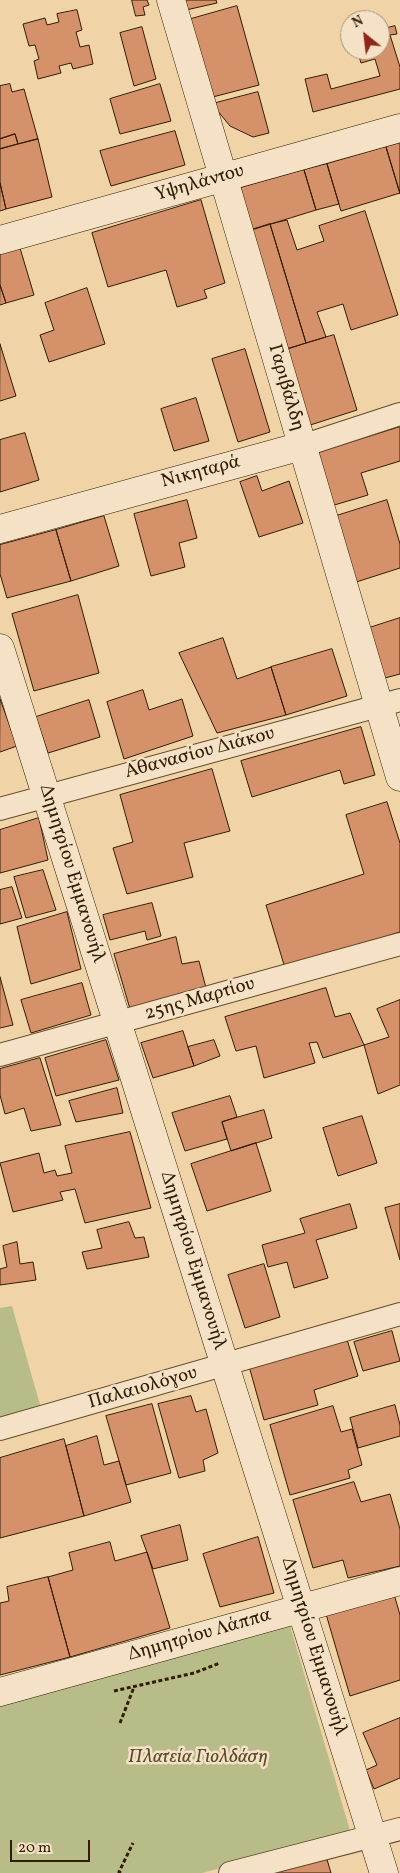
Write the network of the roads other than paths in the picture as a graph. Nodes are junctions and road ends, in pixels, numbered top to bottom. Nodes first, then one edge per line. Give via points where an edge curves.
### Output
1 (171, 0) edge
2 (400, 128) edge
3 (223, 177) junction
4 (0, 240) edge
5 (400, 414) edge
6 (302, 446) junction
7 (0, 529) edge
8 (0, 648) edge
9 (389, 702) edge
10 (400, 777) edge
11 (46, 796) junction
12 (0, 809) edge
13 (400, 944) edge
14 (118, 1023) junction
15 (0, 1055) edge
16 (400, 1314) edge
17 (225, 1365) junction
18 (0, 1429) edge
19 (400, 1581) edge
20 (301, 1608) junction
21 (0, 1692) edge
22 (400, 1829) edge
23 (373, 1836) junction
24 (230, 1873) edge
25 (384, 1873) edge

1 - 3 street, Γαριβάλδη
2 - 3 street, Υψηλάντου
3 - 4 street, Υψηλάντου
3 - 6 street, Γαριβάλδη
5 - 6 street, Νικηταρά
6 - 7 street, Νικηταρά
6 - 9 street, Γαριβάλδη
8 - 11 street, Δημητρίου Εμμανουήλ
9 - 10 street, Γαριβάλδη
9 - 11 street, Αθανασίου Διάκου
11 - 12 street, Αθανασίου Διάκου
11 - 14 street, Δημητρίου Εμμανουήλ
13 - 14 street, 25ης Μαρτίου
14 - 15 street, 25ης Μαρτίου
14 - 17 street, Δημητρίου Εμμανουήλ
16 - 17 street, Παλαιολόγου
17 - 18 street, Παλαιολόγου
17 - 20 street, Δημητρίου Εμμανουήλ
19 - 20 street, Δημητρίου Λάππα
20 - 21 street, Δημητρίου Λάππα
20 - 23 street, Δημητρίου Εμμανουήλ
22 - 23 street
23 - 24 street
23 - 25 street, Δημητρίου Εμμανουήλ

